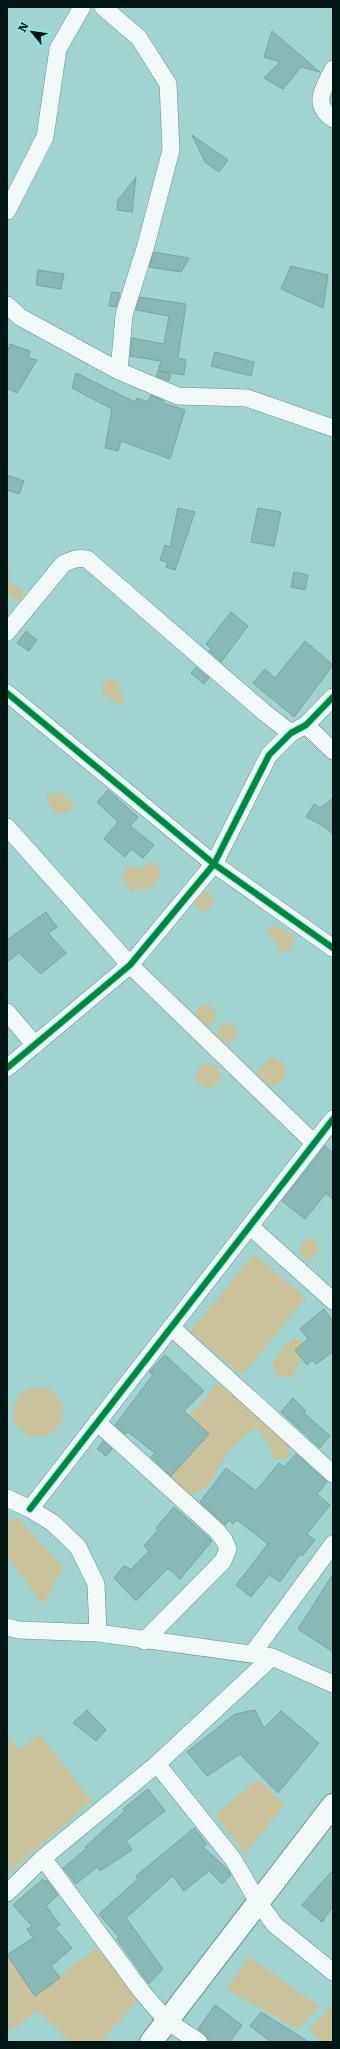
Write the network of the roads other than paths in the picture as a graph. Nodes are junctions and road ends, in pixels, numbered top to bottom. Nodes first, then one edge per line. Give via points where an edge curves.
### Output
1 (82, 7) edge
2 (103, 7) edge
3 (333, 69) edge
4 (333, 119) edge
5 (7, 211) edge
6 (7, 306) edge
7 (119, 371) junction
8 (333, 428) edge
9 (7, 632) edge
10 (7, 693) edge
11 (333, 697) edge
12 (306, 725) junction
13 (291, 733) junction
14 (333, 751) edge
15 (7, 827) edge
16 (214, 864) junction
17 (333, 948) edge
18 (130, 965) junction
19 (7, 1012) edge
20 (36, 1045) junction
21 (7, 1068) edge
22 (332, 1124) edge
23 (314, 1143) junction
24 (251, 1227) junction
25 (333, 1301) edge
26 (171, 1327) junction
27 (97, 1422) junction
28 (333, 1474) edge
29 (7, 1498) edge
30 (30, 1508) junction
31 (333, 1544) edge
32 (11, 1632) edge
33 (98, 1633) junction
34 (144, 1640) junction
35 (252, 1654) junction
36 (272, 1657) junction
37 (333, 1684) edge
38 (157, 1764) junction
39 (333, 1805) edge
40 (43, 1858) junction
41 (7, 1893) edge
42 (258, 1902) junction
43 (333, 1972) edge
44 (166, 2022) junction
45 (151, 2042) edge
46 (198, 2042) edge

1 - 5 street via 58,49 45,137
2 - 7 street via 139,38 168,84 171,150 124,315
3 - 4 street via 321,93 320,106
6 - 7 street via 20,317
7 - 8 street via 178,396 247,398
9 - 13 street via 64,564 80,558 86,560
10 - 16 street
11 - 12 street
12 - 13 street
12 - 14 street
13 - 16 street via 270,755
15 - 18 street
16 - 17 street
16 - 18 street
18 - 20 street
18 - 23 street
19 - 20 street
20 - 21 street
22 - 23 street
23 - 24 street
24 - 25 street
24 - 26 street
26 - 27 street
26 - 28 street
27 - 30 street
27 - 34 street via 217,1531 228,1549 222,1561
29 - 30 street
30 - 33 street via 53,1523 78,1547 96,1584
31 - 35 street
32 - 33 street
33 - 34 street
34 - 35 street
35 - 36 street
36 - 37 street
36 - 38 street
38 - 40 street
38 - 42 street via 233,1859
39 - 42 street
40 - 41 street
40 - 44 street
42 - 43 street via 275,1925
42 - 44 street
44 - 45 street
44 - 46 street

